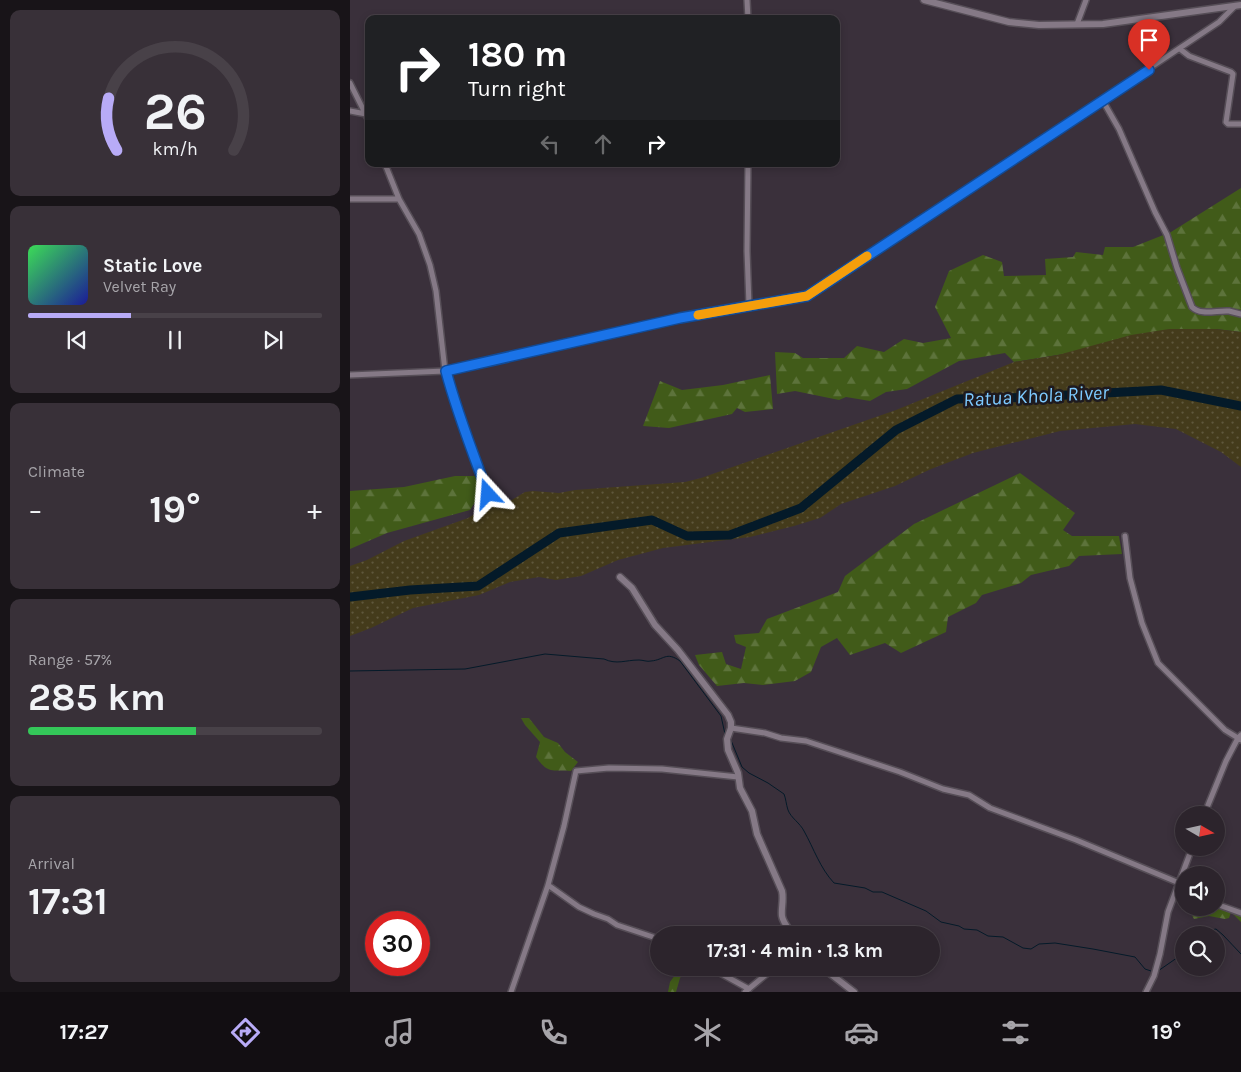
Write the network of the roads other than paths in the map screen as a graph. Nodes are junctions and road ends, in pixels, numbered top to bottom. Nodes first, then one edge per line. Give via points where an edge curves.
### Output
1 (747, 0) edge
2 (924, 0) edge
3 (1086, 0) edge
4 (1238, 6) edge
5 (748, 15) edge
6 (1077, 24) junction
7 (1180, 49) junction
8 (350, 83) edge
9 (1103, 101) junction
10 (350, 111) edge
11 (365, 112) edge
12 (365, 114) edge
13 (1241, 124) edge
14 (386, 167) edge
15 (748, 167) edge
16 (350, 199) edge
17 (399, 199) junction
18 (749, 305) junction
19 (1241, 314) edge
20 (446, 371) junction
21 (350, 375) edge
22 (488, 494) dead end
23 (1125, 536) dead end
24 (620, 577) dead end
25 (731, 728) junction
26 (1240, 737) edge
27 (738, 777) junction
28 (1208, 806) edge
29 (1175, 881) edge
30 (548, 885) junction
31 (1175, 897) edge
32 (1225, 907) edge
33 (1241, 913) edge
34 (786, 926) edge
35 (650, 936) edge
36 (723, 976) edge
37 (764, 976) edge
38 (833, 976) edge
39 (747, 990) edge
40 (511, 992) edge
41 (854, 992) edge
42 (1146, 992) edge

1 - 5 street
2 - 6 street via 1009,22
3 - 6 street
4 - 6 street via 1103,24
4 - 7 street
7 - 9 street
7 - 13 street via 1233,74 1226,122
8 - 11 street
9 - 18 street via 807,296
9 - 19 street via 1167,235 1192,307 1196,311
10 - 12 street
14 - 17 street
15 - 18 street
16 - 17 street
17 - 20 street via 419,234 430,265
18 - 20 street
20 - 21 street
20 - 22 street via 457,411
23 - 26 street via 1130,578 1142,624 1158,664 1225,730
24 - 25 street via 632,588 655,625 721,705
25 - 27 street via 727,744
25 - 29 street via 806,741 969,795 990,808
26 - 28 street
27 - 30 street via 653,769 576,771
27 - 34 street via 752,811 757,834 782,891 782,915
30 - 35 street via 594,914
30 - 40 street
31 - 42 street via 1168,912 1154,976
32 - 33 street
36 - 39 street
37 - 39 street
38 - 41 street

